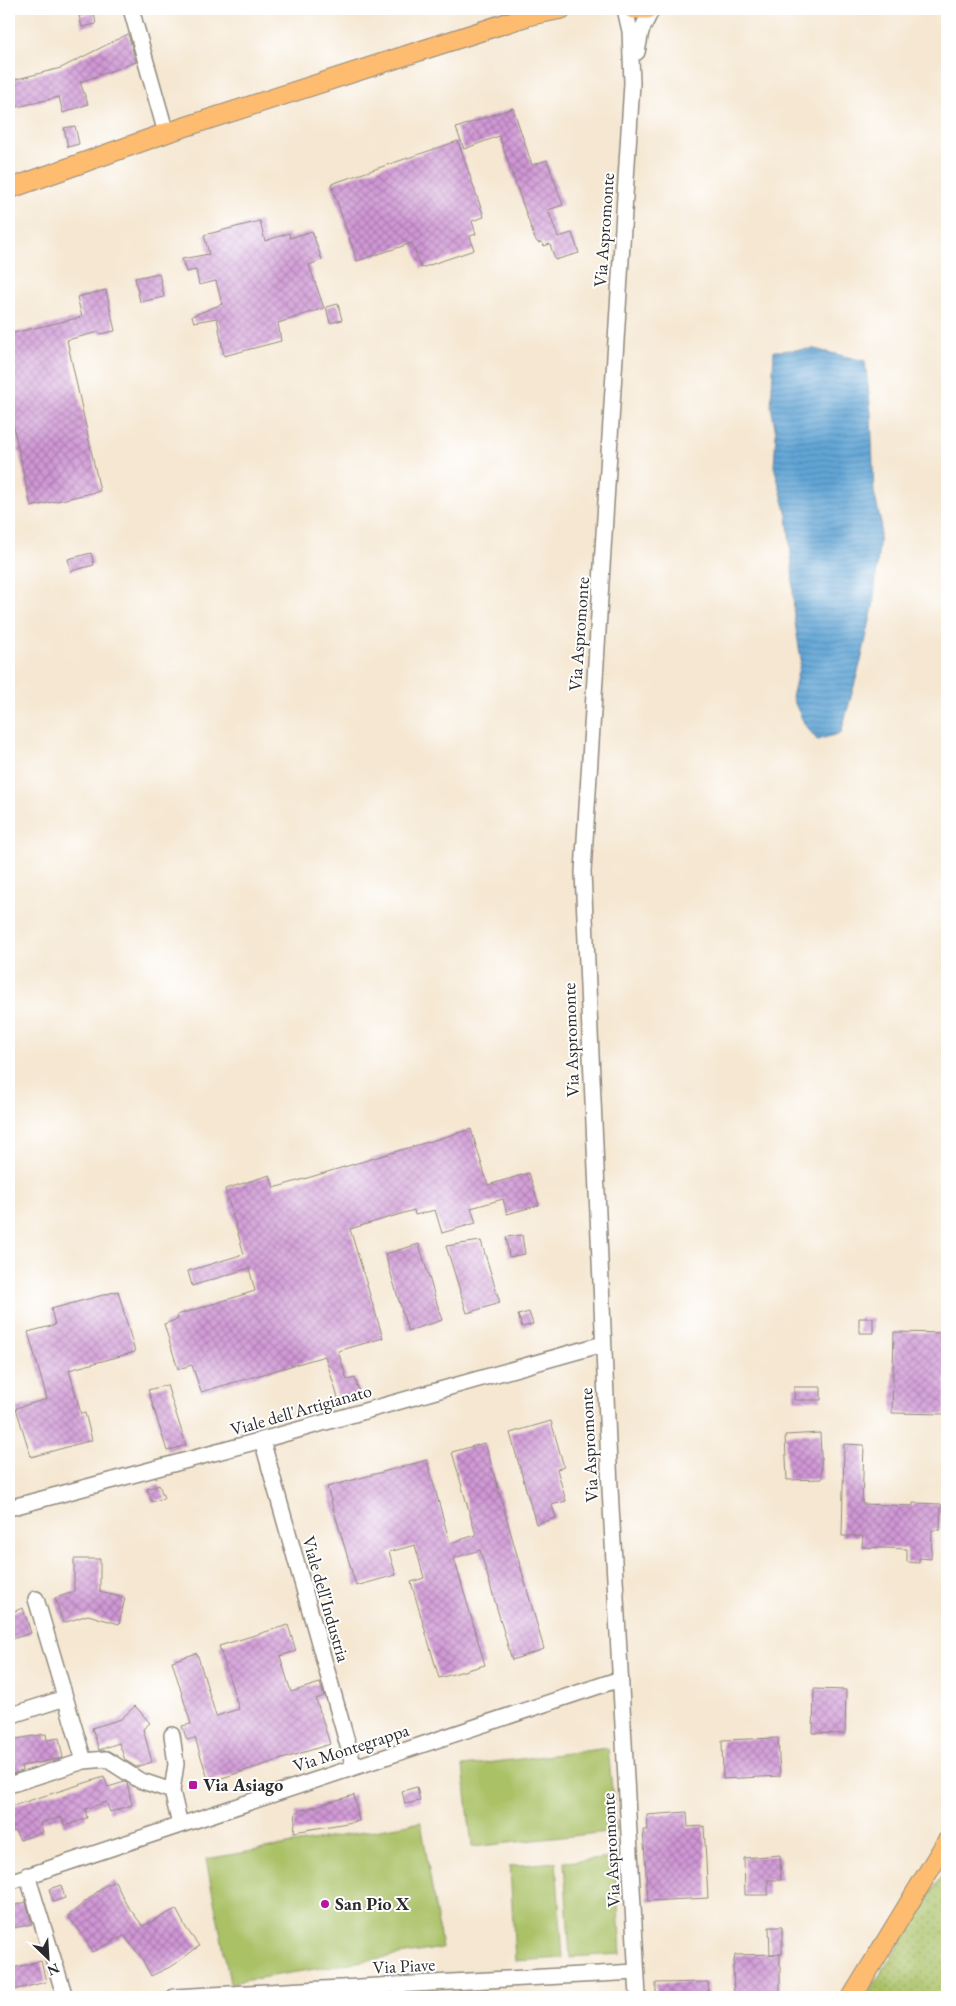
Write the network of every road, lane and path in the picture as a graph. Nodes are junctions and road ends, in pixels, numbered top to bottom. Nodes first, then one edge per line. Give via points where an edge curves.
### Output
1 (131, 9) edge
2 (562, 9) edge
3 (625, 9) edge
4 (633, 9) edge
5 (648, 9) edge
6 (652, 9) edge
7 (535, 12) edge
8 (632, 83) junction
9 (166, 133) junction
10 (9, 189) edge
11 (604, 1344) junction
12 (262, 1440) junction
13 (9, 1508) edge
14 (36, 1599) dead end
15 (620, 1679) junction
16 (65, 1698) junction
17 (9, 1716) edge
18 (172, 1735) dead end
19 (84, 1762) junction
20 (354, 1767) junction
21 (9, 1785) edge
22 (172, 1791) junction
23 (180, 1825) junction
24 (947, 1841) edge
25 (27, 1875) junction
26 (9, 1882) edge
27 (636, 1972) junction
28 (65, 1997) edge
29 (174, 1997) edge
30 (638, 1997) edge
31 (852, 1997) edge

1 - 9 street
2 - 7 main road
3 - 8 street, Via Aspromonte via 630,30
4 - 5 main road
6 - 8 street, Via Aspromonte via 641,31
7 - 9 main road
8 - 11 street, Via Aspromonte via 583,872
9 - 10 main road
11 - 12 street, Viale dell'Artigianato
11 - 15 street, Via Aspromonte
12 - 13 street, Viale dell'Artigianato
12 - 20 street, Viale dell'Industria
14 - 16 street
15 - 20 street, Via Montegrappa
15 - 27 street, Via Aspromonte
16 - 17 street
16 - 19 street
18 - 22 street via 176,1764
19 - 21 street
19 - 22 street via 106,1759 139,1780
20 - 23 street, Via Montegrappa
22 - 23 street
23 - 25 street, Via Montegrappa
24 - 31 main road
25 - 26 street, Via Montegrappa
25 - 28 street
27 - 29 street, Via Piave
27 - 30 street, Via Aspromonte

